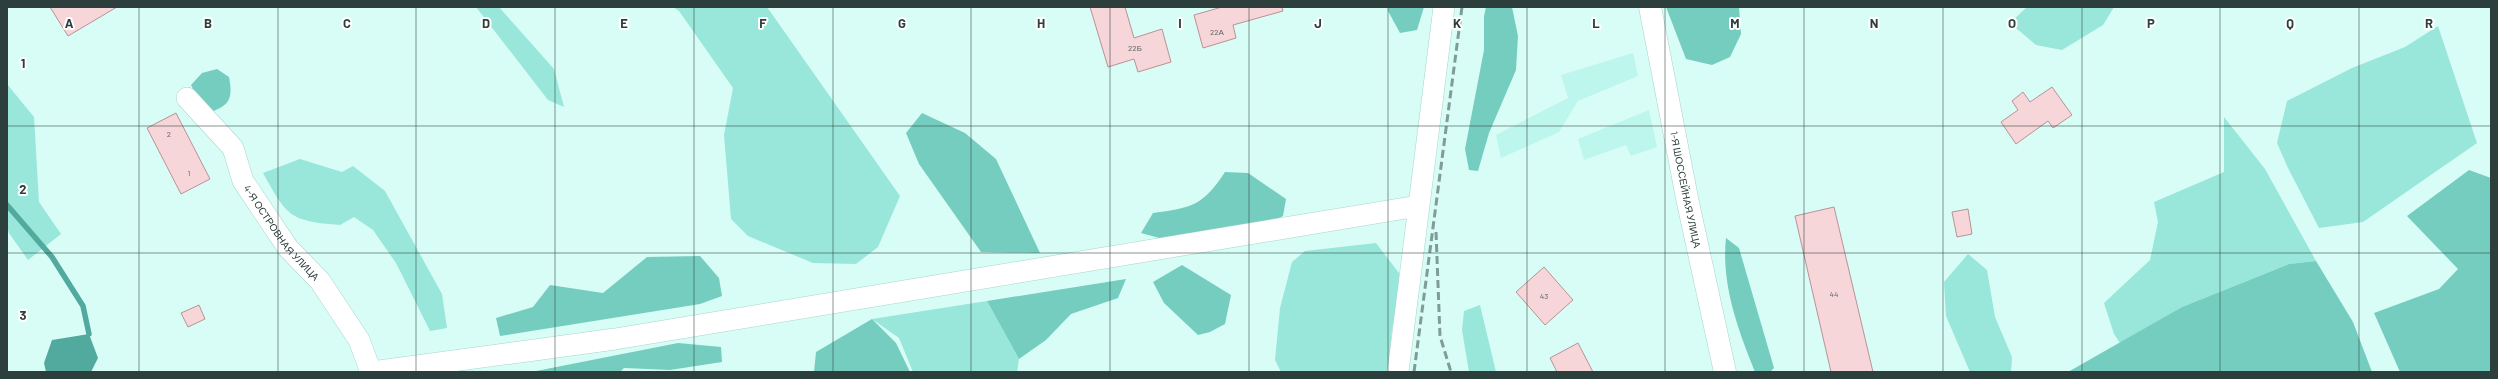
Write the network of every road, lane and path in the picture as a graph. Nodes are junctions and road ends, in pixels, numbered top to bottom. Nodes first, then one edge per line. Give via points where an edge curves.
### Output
1 (1444, 7) edge
2 (1650, 7) edge
3 (186, 98) dead end
4 (1418, 206) junction
5 (372, 372) edge
6 (1398, 372) edge
7 (1725, 372) edge

1 - 4 street
2 - 7 street, 1-Я ШОССЕЙНАЯ УЛИЦА via 1688,203
3 - 5 street, 4-Я ОСТРОВНАЯ УЛИЦА via 234,148 243,181 288,248 320,281 359,340
4 - 5 street via 615,339
4 - 6 street

